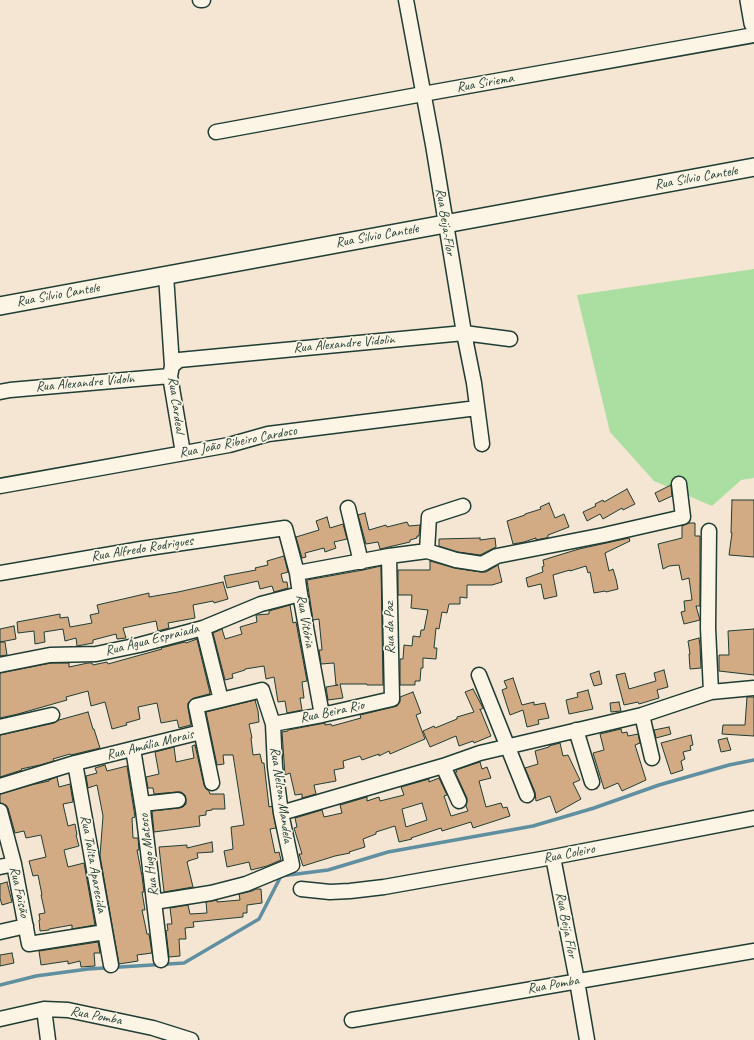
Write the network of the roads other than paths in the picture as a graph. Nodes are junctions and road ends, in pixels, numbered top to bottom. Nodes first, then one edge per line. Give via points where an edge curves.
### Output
1 (406, 0) edge
2 (750, 0) edge
3 (754, 23) edge
4 (754, 35) edge
5 (423, 94) junction
6 (216, 132) dead end
7 (754, 167) edge
8 (446, 224) junction
9 (166, 275) junction
10 (0, 306) edge
11 (464, 333) junction
12 (510, 339) dead end
13 (174, 367) junction
14 (0, 392) edge
15 (477, 408) junction
16 (482, 444) dead end
17 (183, 453) junction
18 (679, 484) dead end
19 (0, 486) edge
20 (463, 506) dead end
21 (348, 508) dead end
22 (285, 528) joint
23 (709, 532) dead end
24 (427, 551) junction
25 (389, 556) junction
26 (361, 562) junction
27 (0, 573) edge
28 (298, 573) junction
29 (300, 594) junction
30 (203, 628) junction
31 (0, 665) edge
32 (479, 675) dead end
33 (754, 688) edge
34 (711, 692) junction
35 (392, 699) joint
36 (222, 700) junction
37 (52, 715) dead end
38 (322, 715) junction
39 (642, 715) junction
40 (273, 724) junction
41 (0, 727) edge
42 (576, 730) junction
43 (201, 732) junction
44 (508, 747) junction
45 (133, 749) junction
46 (652, 758) dead end
47 (75, 763) junction
48 (443, 766) junction
49 (592, 782) dead end
50 (212, 783) dead end
51 (0, 786) edge
52 (528, 795) dead end
53 (178, 800) dead end
54 (459, 801) dead end
55 (142, 804) junction
56 (0, 811) edge
57 (282, 813) junction
58 (754, 818) edge
59 (553, 857) junction
60 (7, 866) edge
61 (301, 889) dead end
62 (154, 902) junction
63 (26, 926) junction
64 (0, 932) edge
65 (105, 932) junction
66 (754, 951) edge
67 (161, 960) dead end
68 (111, 965) dead end
69 (577, 981) junction
70 (44, 1009) junction
71 (0, 1019) edge
72 (352, 1020) dead end
73 (153, 1034) edge
74 (48, 1040) edge
75 (191, 1040) edge
76 (586, 1040) edge

1 - 5 street, Rua Beija-Flor
2 - 3 main road
4 - 5 street, Rua Siriema
5 - 6 street, Rua Siriema
5 - 8 street, Rua Beija-Flor
7 - 8 street, Rua Silvio Cantele
8 - 9 street, Rua Silvio Cantele
8 - 11 street, Rua Beija-Flor
9 - 10 street, Rua Silvio Cantele
9 - 13 street, Rua Cardeal
11 - 12 street, Rua Alexandre Vidolin
11 - 13 street, Rua Alexandre Vidolin
11 - 15 street, Rua Beija-Flor
13 - 14 street, Rua Alexandre Vidoln
13 - 17 street, Rua Cardeal
15 - 16 street, Rua Beija-Flor
15 - 17 street, Rua João Ribeiro Cardoso via 268,434 229,445
17 - 19 street, Rua João Ribeiro Cardoso
18 - 24 street via 683,517 609,529 496,556 482,564 456,560
20 - 24 street via 429,517
21 - 26 street
22 - 27 street, Rua Alfredo Rodrigues
22 - 28 street, Rua Vitória
23 - 34 street via 708,628
24 - 25 street
25 - 26 street
25 - 35 street, Rua da Paz
26 - 28 street
28 - 29 street, Rua Vitória
29 - 30 street, Rua Água Espraiada via 261,604
29 - 38 street, Rua Vitória
30 - 31 street, Rua Água Espraiada via 96,654 50,655
30 - 36 street
32 - 44 street
33 - 34 street
34 - 39 street
35 - 38 street, Rua Beira Rio
36 - 40 street, Rua Nelson Mandela via 262,690
36 - 43 street, Rua Amália Morais via 196,706
37 - 41 street
38 - 40 street, Rua Beira Rio
39 - 42 street
39 - 46 street
40 - 57 street, Rua Nelson Mandela via 275,766
42 - 44 street
42 - 49 street
43 - 45 street, Rua Amália Morais
43 - 50 street
44 - 48 street via 480,753
44 - 52 street
45 - 47 street, Rua Amália Morais
45 - 55 street, Rua Hugo Matoso
47 - 51 street, Rua Amália Morais
47 - 65 street, Rua Talita Aparecida
48 - 54 street
48 - 57 street
53 - 55 street
55 - 62 street, Rua Hugo Matoso
56 - 60 street, Rua Faisão
57 - 62 street, Rua Nelson Mandela via 292,865 246,884 211,893
58 - 59 street, Rua Coleiro
59 - 61 street, Rua Coleiro via 384,887 330,892
59 - 69 street, Rua Beija Flor
60 - 63 street, Rua Faisão
62 - 67 street, Rua Hugo Matoso
63 - 64 street
63 - 65 street, Rua Faisão via 29,944
65 - 68 street, Rua Talita Aparecida
66 - 69 street, Rua Pomba
69 - 72 street, Rua Pomba
69 - 76 street, Rua Beija Flor
70 - 71 street, Rua Pomba
70 - 73 street, Rua Pomba via 68,1010
70 - 74 street
73 - 75 street, Rua Pomba

